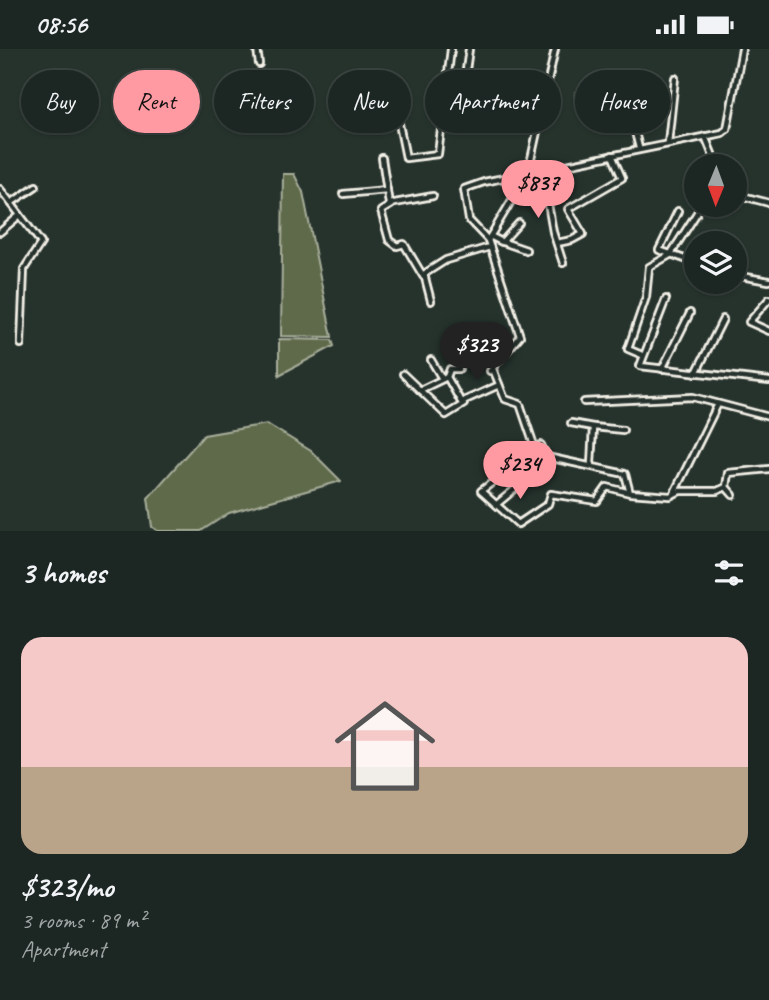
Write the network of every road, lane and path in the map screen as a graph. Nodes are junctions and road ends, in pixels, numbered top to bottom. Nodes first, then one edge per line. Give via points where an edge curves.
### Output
1 (257, 49) edge
2 (452, 49) edge
3 (469, 49) edge
4 (555, 49) edge
5 (742, 49) edge
6 (259, 64) dead end
7 (466, 70) edge
8 (675, 78) dead end
9 (401, 133) edge
10 (635, 133) edge
11 (705, 136) junction
12 (668, 143) junction
13 (639, 148) junction
14 (713, 154) edge
15 (612, 155) junction
16 (383, 158) dead end
17 (542, 170) junction
18 (528, 173) junction
19 (36, 186) dead end
20 (0, 189) edge
21 (387, 190) junction
22 (343, 194) dead end
23 (433, 195) dead end
24 (747, 197) edge
25 (10, 202) junction
26 (769, 203) edge
27 (391, 205) junction
28 (678, 211) dead end
29 (20, 215) junction
30 (694, 217) edge
31 (519, 223) dead end
32 (0, 232) edge
33 (490, 239) junction
34 (502, 242) junction
35 (556, 243) junction
36 (490, 247) junction
37 (526, 250) dead end
38 (670, 255) junction
39 (684, 259) edge
40 (563, 263) dead end
41 (423, 276) junction
42 (747, 277) edge
43 (769, 281) edge
44 (666, 299) dead end
45 (769, 299) edge
46 (431, 301) dead end
47 (690, 313) dead end
48 (723, 320) dead end
49 (769, 331) edge
50 (21, 344) dead end
51 (642, 355) junction
52 (430, 361) dead end
53 (459, 369) dead end
54 (662, 369) junction
55 (696, 373) junction
56 (403, 374) dead end
57 (444, 378) junction
58 (769, 381) edge
59 (499, 385) junction
60 (420, 390) junction
61 (584, 402) dead end
62 (465, 403) junction
63 (718, 404) junction
64 (769, 417) edge
65 (571, 423) dead end
66 (593, 427) junction
67 (623, 429) dead end
68 (535, 448) junction
69 (590, 464) junction
70 (769, 469) edge
71 (527, 479) dead end
72 (726, 487) junction
73 (630, 493) junction
74 (674, 494) junction
75 (733, 495) dead end
76 (496, 504) junction

1 - 6 street
2 - 9 street via 438,154 406,158
3 - 7 street
4 - 18 street
5 - 11 street via 727,129
8 - 12 street
10 - 13 street
11 - 12 street
11 - 14 street
12 - 13 street
13 - 15 street
15 - 17 street
15 - 35 street via 622,178 568,209 583,234
16 - 21 street
17 - 18 street
17 - 35 street
18 - 33 street
18 - 33 street via 464,189 469,220
19 - 25 street
20 - 25 street
21 - 22 street
21 - 27 street
23 - 27 street
24 - 26 street
25 - 29 street
27 - 41 street via 381,212 389,240 397,246 404,244
28 - 38 street via 659,250
29 - 32 street
29 - 50 street via 41,243 24,269
30 - 38 street
31 - 34 street
33 - 34 street
33 - 36 street
34 - 37 street
35 - 40 street
36 - 41 street via 446,260
36 - 59 street via 520,336 492,370
38 - 39 street
38 - 51 street via 649,267 646,297 628,349
41 - 46 street
42 - 43 street
44 - 51 street
45 - 49 street via 749,322
47 - 54 street
48 - 55 street
51 - 54 street via 639,366
52 - 57 street
53 - 57 street via 450,369
54 - 55 street
55 - 58 street
56 - 60 street
57 - 60 street
57 - 62 street
59 - 62 street
59 - 68 street via 505,399 520,404
60 - 62 street via 446,415
61 - 63 street via 693,397
63 - 64 street
63 - 74 street
65 - 66 street
66 - 67 street
66 - 69 street
68 - 69 street via 541,445 547,457
68 - 76 street via 481,491
69 - 73 street via 625,474
70 - 72 street via 729,473
71 - 76 street
72 - 74 street
72 - 75 street
73 - 74 street
73 - 76 street via 607,487 597,501 551,494 548,504 522,524

